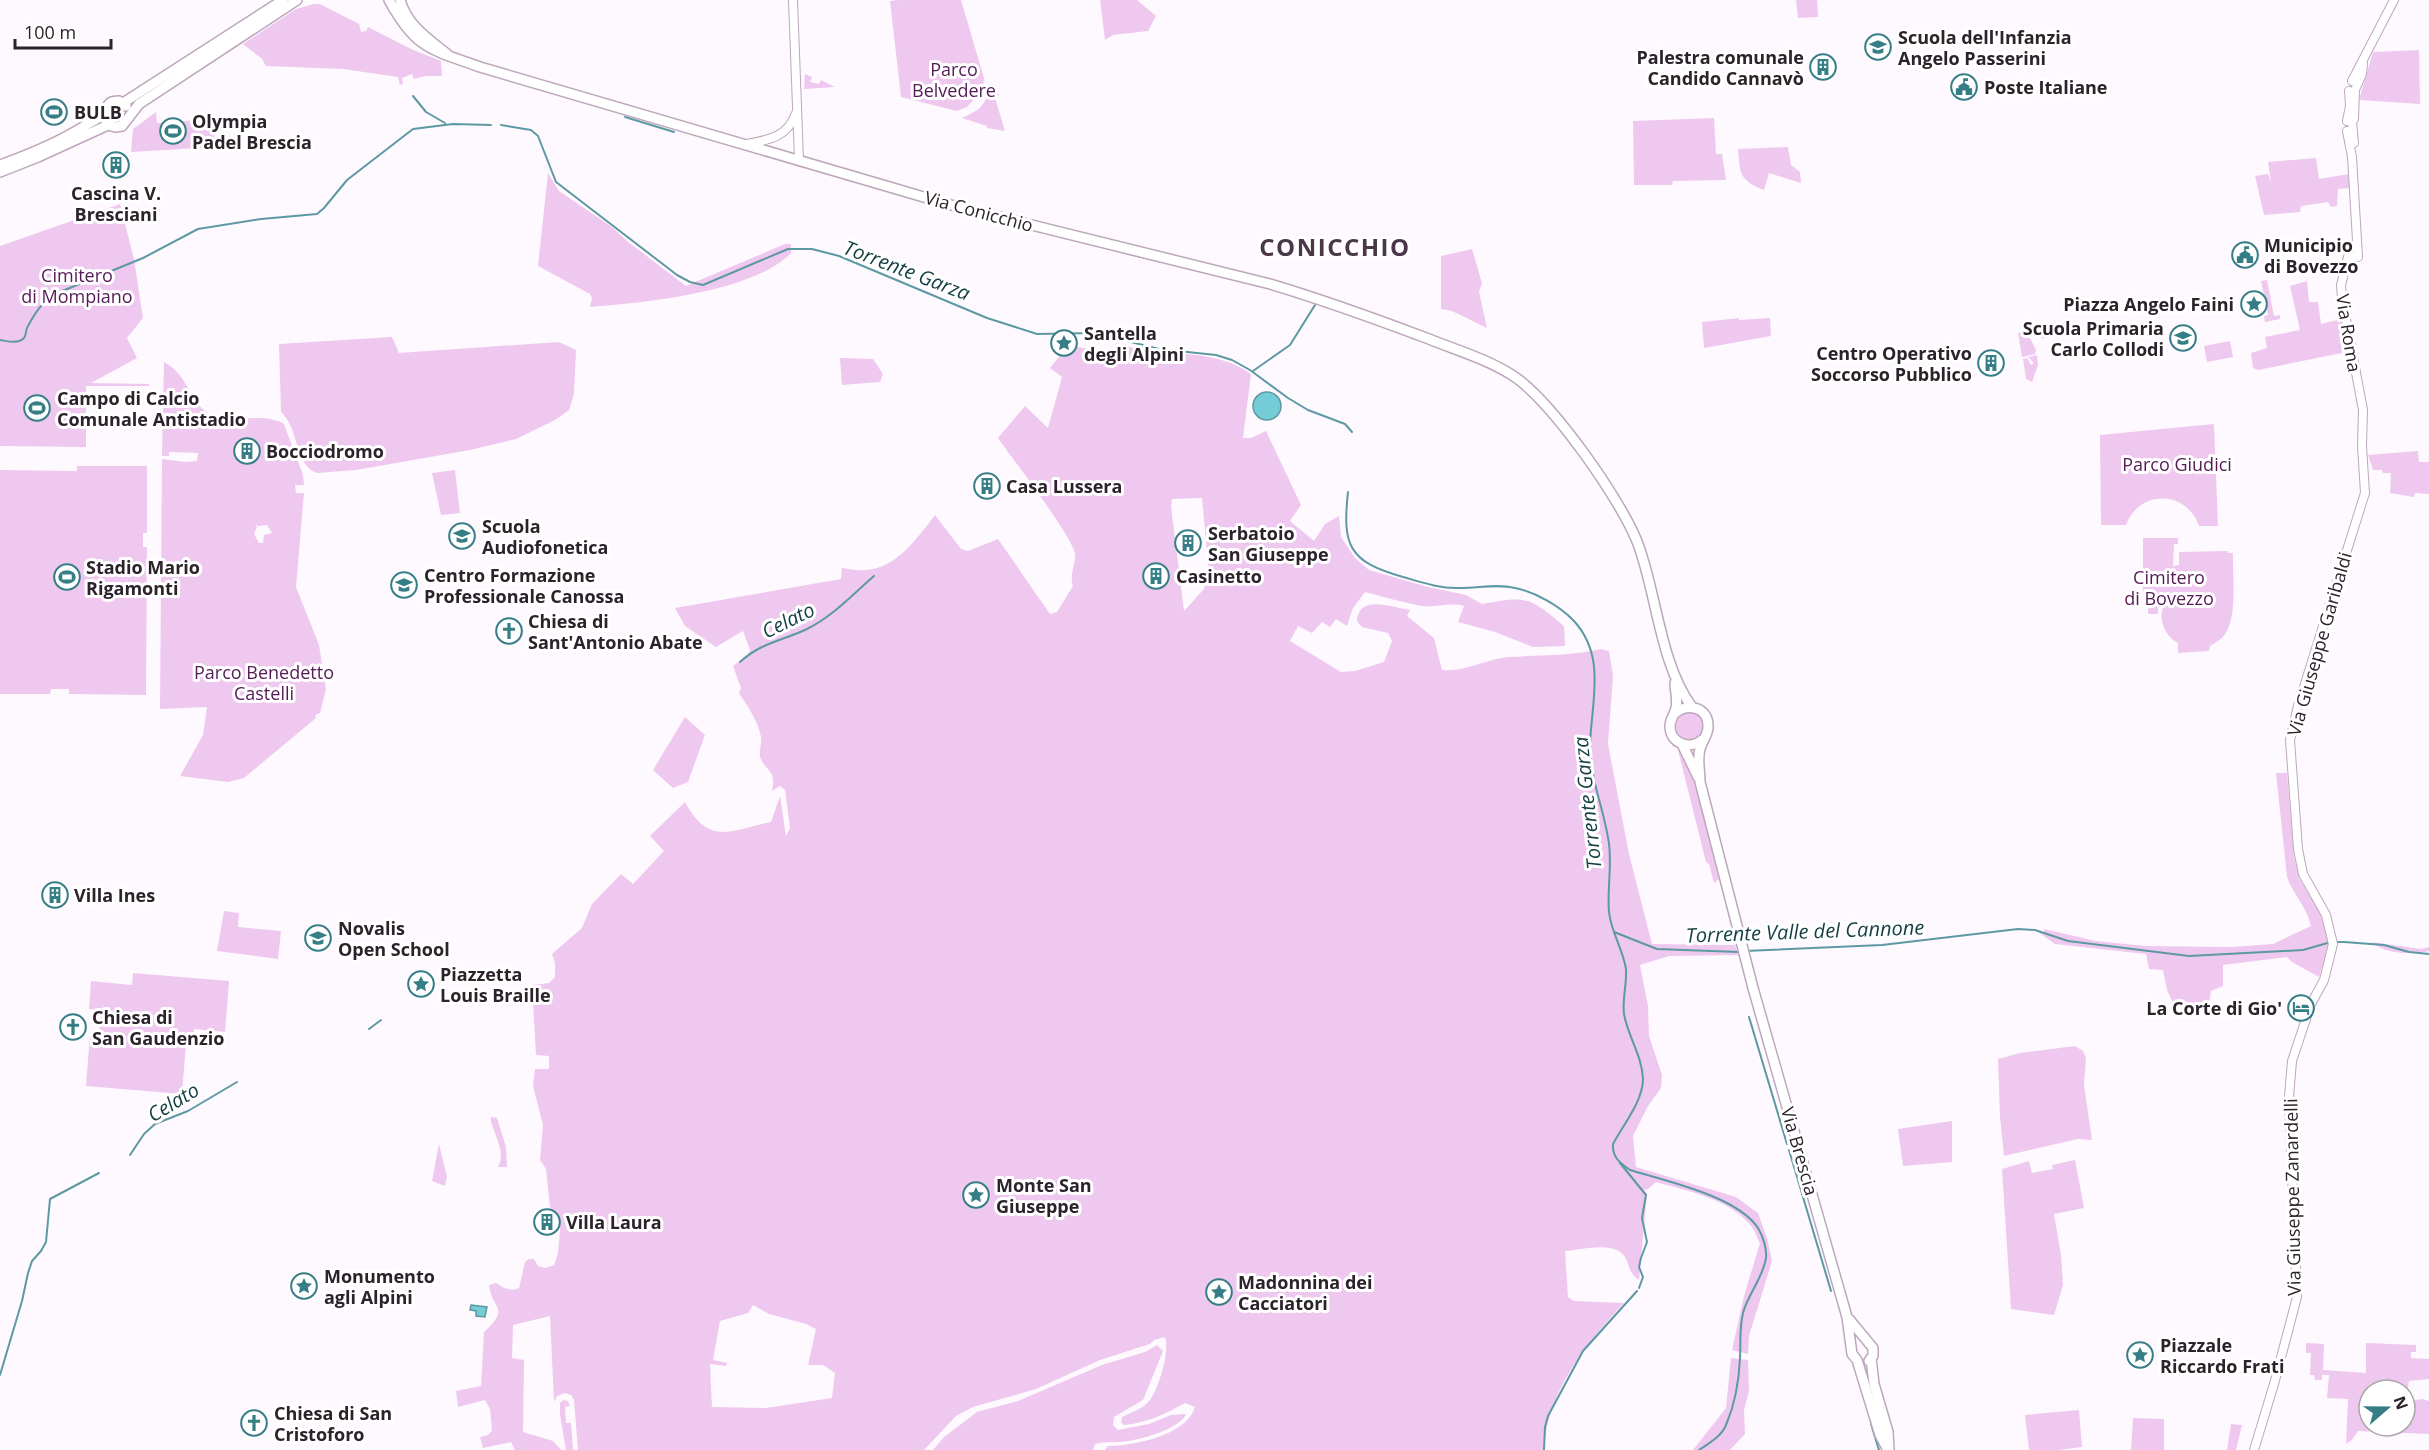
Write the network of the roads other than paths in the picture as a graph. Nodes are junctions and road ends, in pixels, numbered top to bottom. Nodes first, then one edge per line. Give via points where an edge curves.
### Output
1 (283, 0) edge
2 (297, 0) edge
3 (389, 0) edge
4 (400, 0) edge
5 (793, 0) edge
6 (2394, 0) edge
7 (452, 57) junction
8 (123, 103) junction
9 (798, 109) junction
10 (103, 114) junction
11 (129, 116) junction
12 (108, 124) junction
13 (746, 144) junction
14 (799, 160) junction
15 (0, 165) edge
16 (0, 172) edge
17 (2362, 410) joint
18 (1673, 672) junction
19 (1692, 707) junction
20 (1674, 714) junction
21 (1702, 740) junction
22 (1682, 744) junction
23 (1700, 782) junction
24 (2324, 980) joint
25 (1847, 1317) junction
26 (1868, 1342) junction
27 (1853, 1348) junction
28 (1871, 1358) junction
29 (1857, 1360) junction
30 (1888, 1450) edge
31 (2254, 1450) edge

1 - 8 main road
2 - 11 main road via 139,104
3 - 7 main road, Via Conicchio via 401,21 424,46
4 - 7 main road, Via Conicchio via 417,30
5 - 9 street
6 - 17 street, Via Roma via 2353,87 2350,106 2358,257 2348,257 2341,285
7 - 13 main road, Via Conicchio
8 - 10 main road via 110,102
8 - 11 main road
9 - 13 street via 782,134
9 - 14 street
10 - 12 main road
10 - 15 main road via 36,151
11 - 12 main road via 122,126
12 - 16 main road
13 - 14 main road, Via Conicchio
14 - 18 main road, Via Conicchio via 951,205 1315,297 1503,371 1547,407 1619,508 1638,543
17 - 24 street, Via Giuseppe Garibaldi via 2365,493 2290,740 2303,874 2326,915 2332,937
18 - 19 main road
18 - 20 main road via 1677,706
19 - 20 main road
19 - 21 main road via 1704,714 1708,723
20 - 22 main road via 1670,729
21 - 22 main road via 1693,745
21 - 23 main road
22 - 23 main road
23 - 25 main road, Via Brescia via 1752,985
24 - 31 street, Via Giuseppe Zanardelli via 2303,1025 2290,1078 2297,1297
25 - 26 main road, Via Brescia
25 - 27 main road, Via Brescia
26 - 27 main road via 1860,1341
26 - 28 main road, Via Brescia via 1873,1348
27 - 29 main road, Via Brescia
28 - 29 main road
28 - 30 main road, Via Brescia via 1888,1432
29 - 30 main road, Via Brescia

